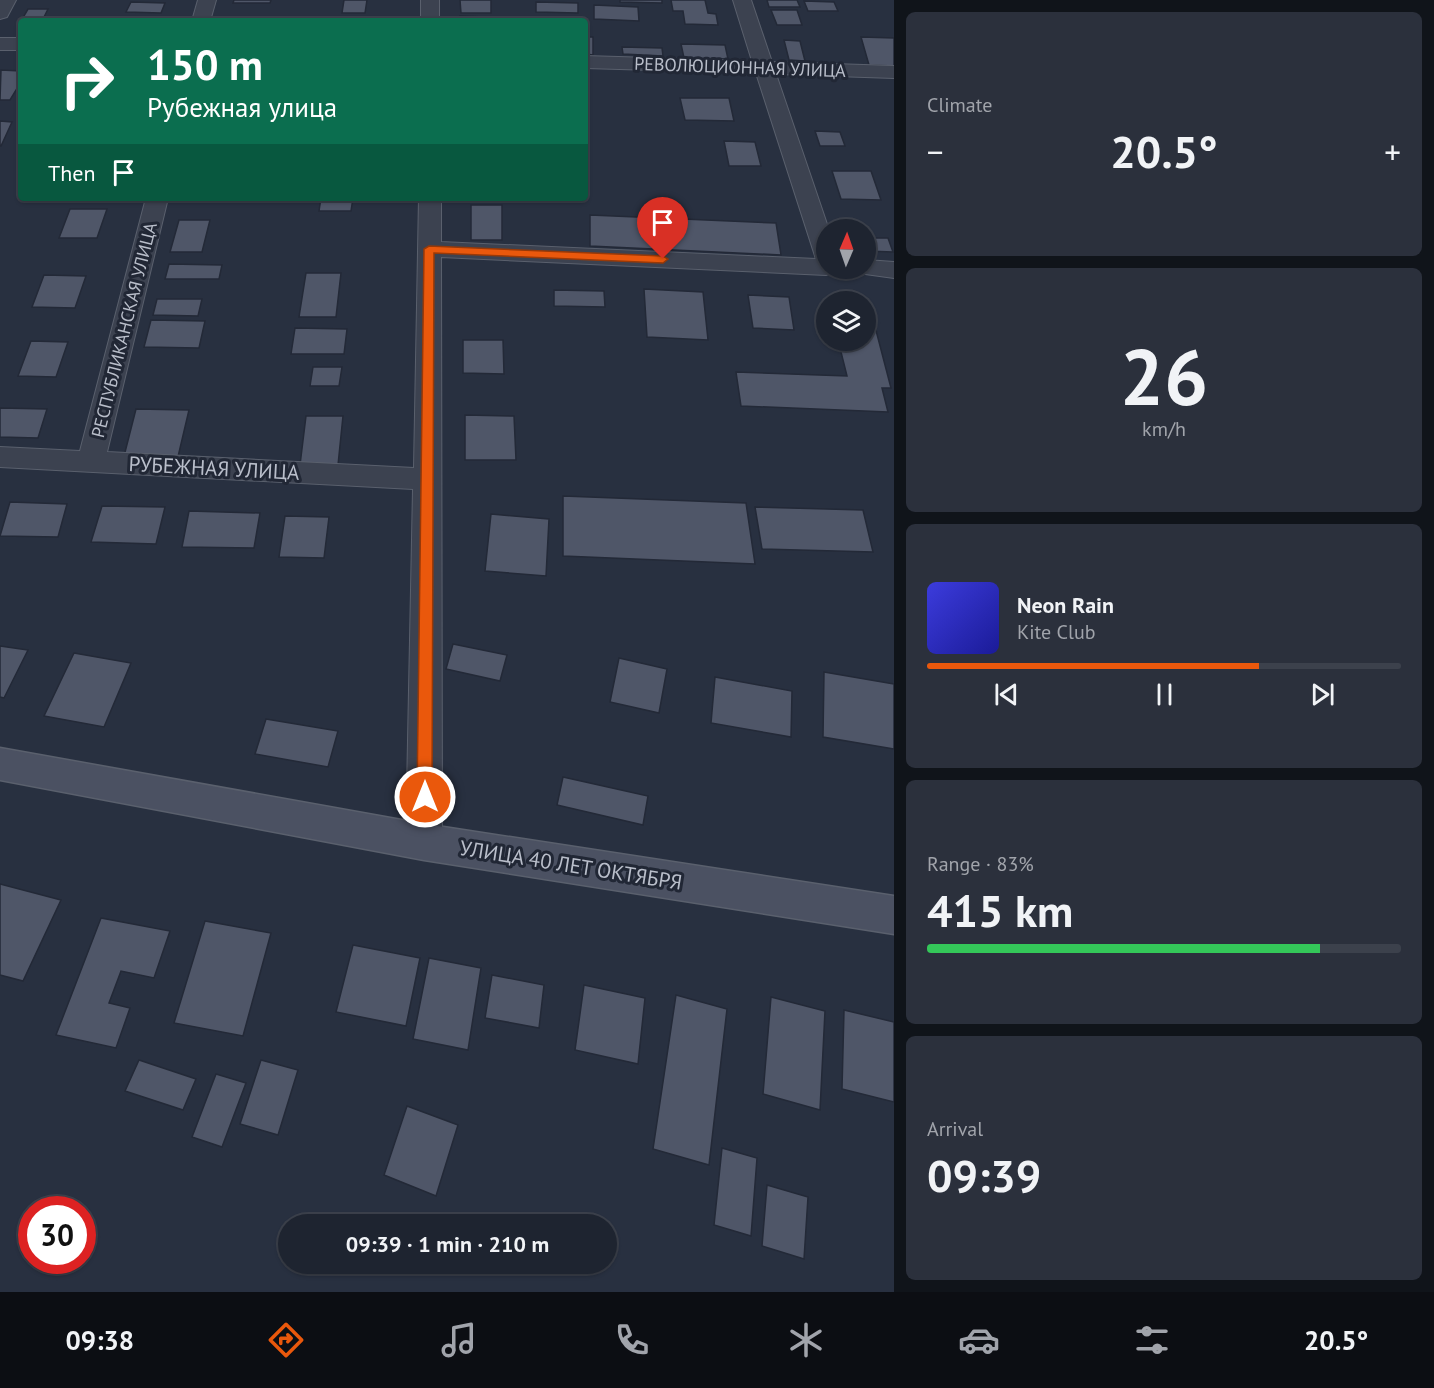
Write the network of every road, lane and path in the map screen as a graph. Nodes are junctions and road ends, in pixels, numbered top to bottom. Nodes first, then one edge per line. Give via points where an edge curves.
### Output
1 (7, 0) edge
2 (207, 0) edge
3 (429, 0) edge
4 (742, 0) edge
5 (0, 13) edge
6 (202, 18) edge
7 (430, 18) edge
8 (0, 44) edge
9 (18, 44) edge
10 (588, 62) edge
11 (765, 68) junction
12 (894, 72) edge
13 (156, 201) edge
14 (430, 201) edge
15 (816, 225) edge
16 (429, 249) junction
17 (816, 267) edge
18 (876, 269) edge
19 (894, 270) edge
20 (0, 457) edge
21 (91, 462) junction
22 (427, 479) junction
23 (0, 765) edge
24 (424, 843) junction
25 (894, 915) edge

1 - 5 street
2 - 6 street
3 - 7 street
4 - 11 street
8 - 9 street
10 - 11 street, РЕВОЛЮЦИОННАЯ УЛИЦА
11 - 12 street, РЕВОЛЮЦИОННАЯ УЛИЦА
11 - 15 street
13 - 21 street, РЕСПУБЛИКАНСКАЯ УЛИЦА
14 - 16 street
16 - 17 street
16 - 22 street
18 - 19 street
20 - 21 street, РУБЕЖНАЯ УЛИЦА
21 - 22 street, РУБЕЖНАЯ УЛИЦА
22 - 24 street
23 - 24 street, УЛИЦА 40 ЛЕТ ОКТЯБРЯ
24 - 25 street, УЛИЦА 40 ЛЕТ ОКТЯБРЯ

